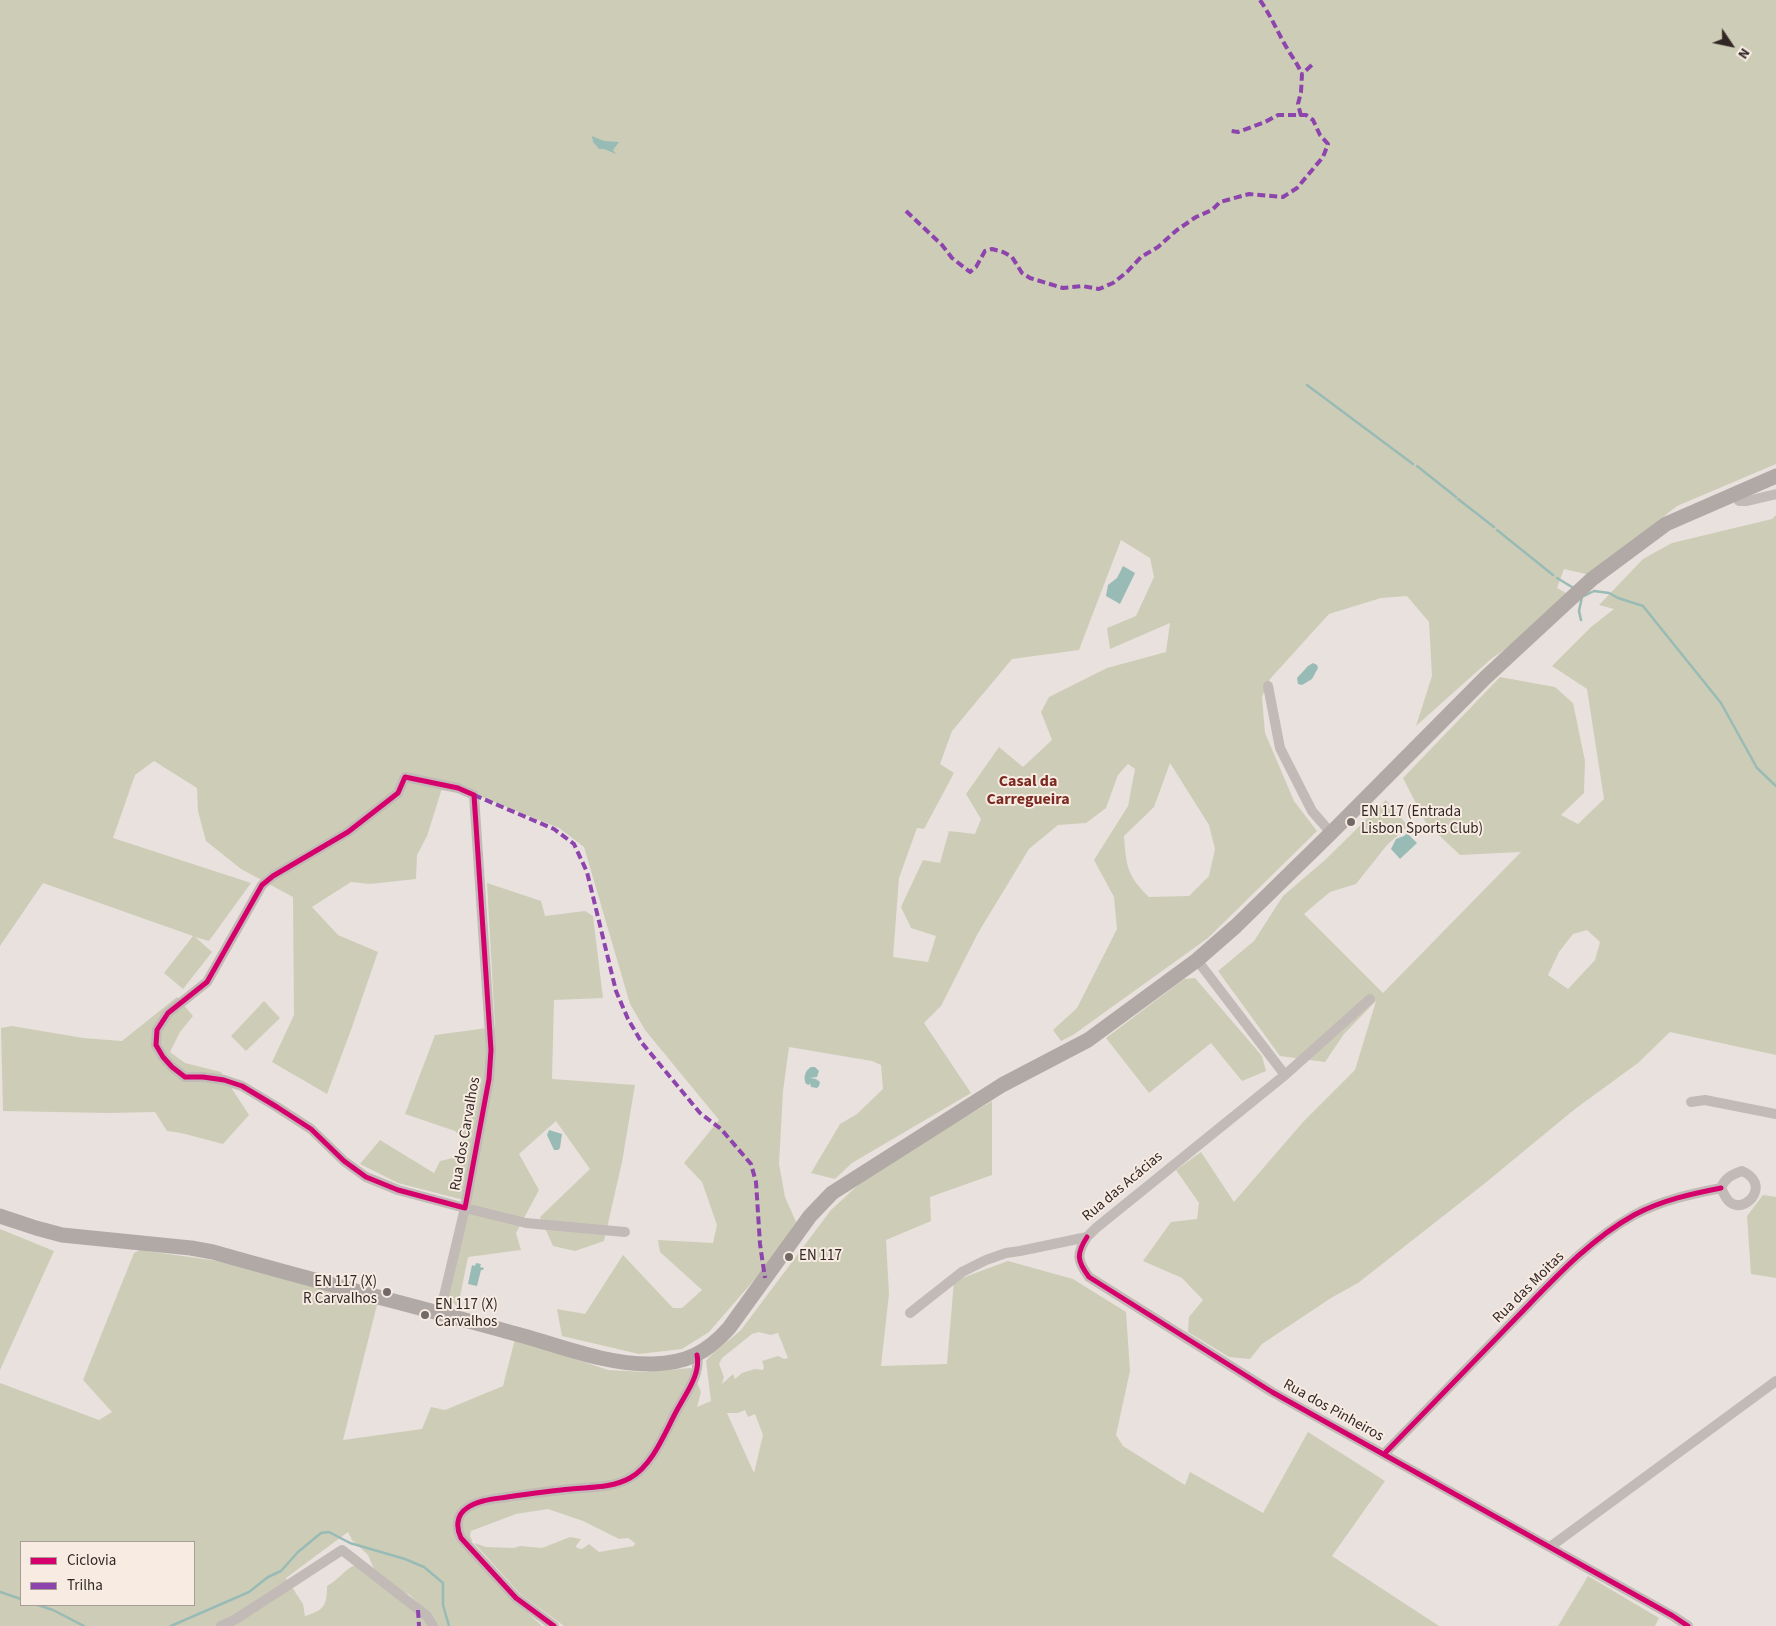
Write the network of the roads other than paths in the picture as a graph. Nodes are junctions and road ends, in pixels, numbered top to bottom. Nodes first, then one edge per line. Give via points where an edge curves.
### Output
1 (1776, 476) edge
2 (1776, 488) edge
3 (1776, 494) edge
4 (1739, 502) junction
5 (1645, 539) junction
6 (1268, 686) dead end
7 (1331, 833) junction
8 (1197, 960) junction
9 (1370, 999) dead end
10 (1285, 1075) junction
11 (1691, 1102) dead end
12 (1776, 1114) edge
13 (1721, 1188) dead end
14 (465, 1208) junction
15 (0, 1216) edge
16 (626, 1232) dead end
17 (1087, 1237) junction
18 (440, 1313) junction
19 (910, 1313) dead end
20 (697, 1355) junction
21 (1776, 1381) edge
22 (1385, 1453) junction
23 (1550, 1547) junction
24 (222, 1626) edge
25 (433, 1626) edge
26 (554, 1626) edge
27 (1688, 1626) edge

1 - 5 main road via 1666,524
2 - 4 main road
3 - 4 street
4 - 5 main road
5 - 7 main road via 1592,578 1526,639
6 - 7 street via 1280,748 1312,811
7 - 8 main road
8 - 10 street
8 - 20 main road via 1088,1040 1002,1085 832,1192 810,1216 728,1328
9 - 10 street, Rua das Acácias
10 - 17 street, Rua das Acácias
11 - 12 street via 1705,1100
13 - 22 street, Rua das Moitas via 1686,1194 1658,1204 1634,1215 1596,1240
14 - 14 street, Rua dos Carvalhos via 489,1080 491,1050 474,795 450,786 405,777 398,793 348,832 262,885 207,982 168,1013 156,1030 156,1044 163,1057 185,1077 224,1080 242,1086 310,1129 366,1177 398,1190
14 - 16 street via 526,1223
14 - 18 street, Rua dos Carvalhos
15 - 18 main road via 62,1235 213,1252
17 - 19 street, Rua das Acácias via 986,1260 962,1272
17 - 22 street, Rua dos Pinheiros via 1078,1257 1080,1266 1089,1277 1272,1392
18 - 20 main road via 623,1362 664,1363
20 - 26 street via 699,1364 693,1381 652,1454 632,1477 615,1485 486,1500 461,1512 457,1526 462,1538 516,1598
21 - 23 street
22 - 23 street, Rua dos Pinheiros
23 - 27 street, Rua dos Pinheiros
24 - 25 street via 342,1550 427,1616

